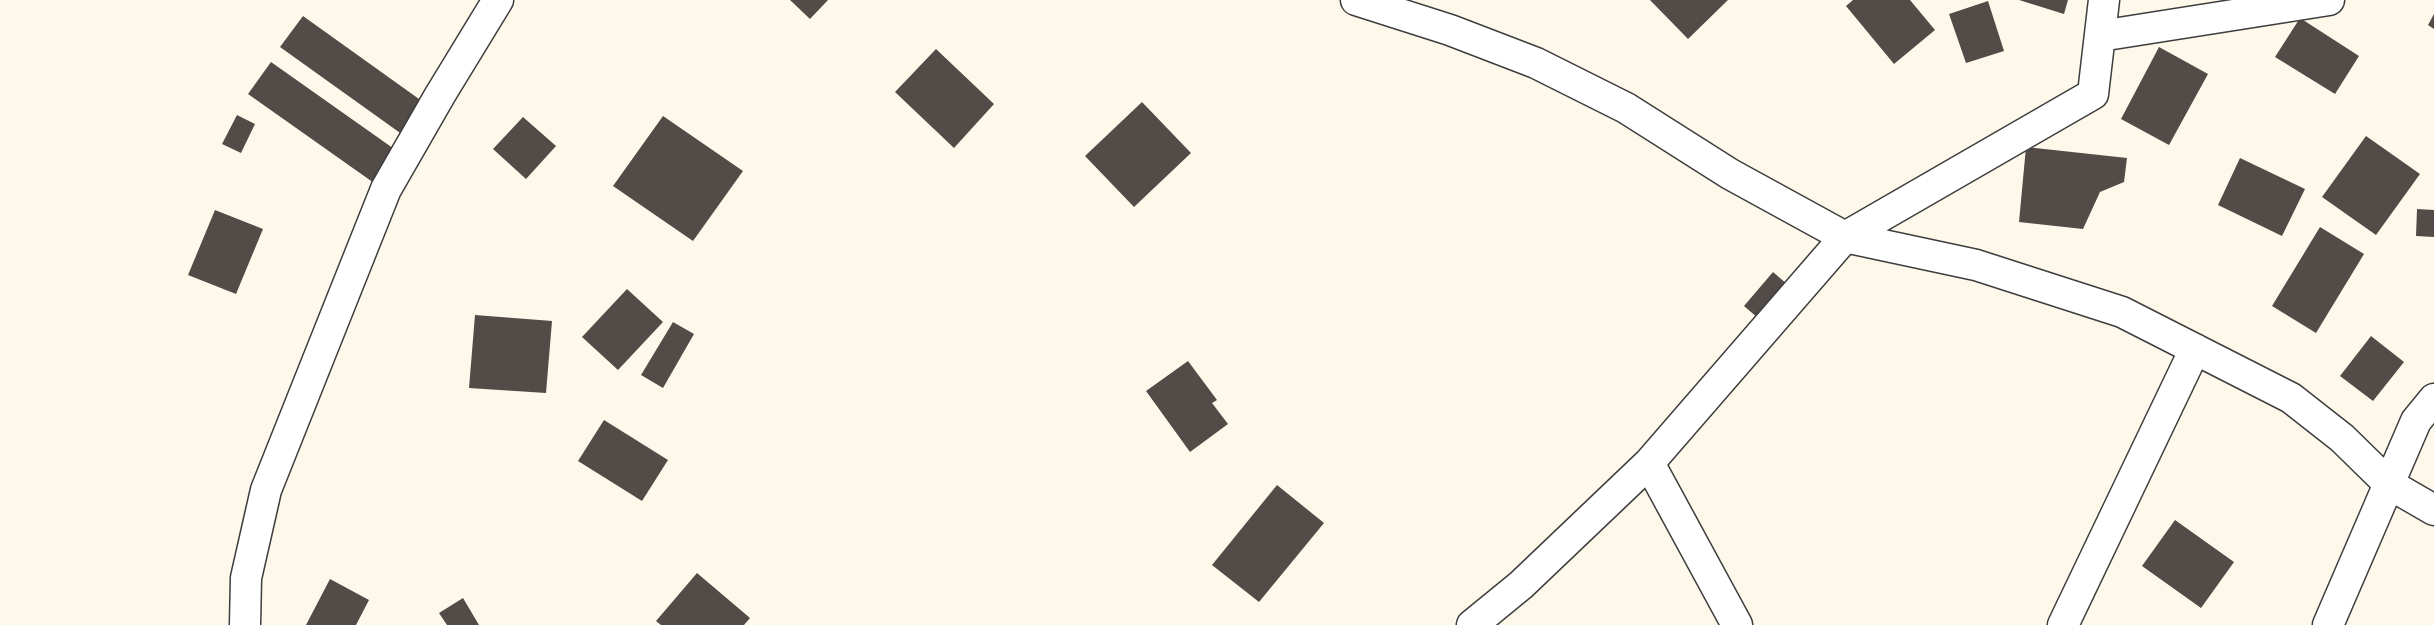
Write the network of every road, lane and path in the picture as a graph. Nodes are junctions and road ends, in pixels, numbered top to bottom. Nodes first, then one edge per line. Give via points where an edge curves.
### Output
1 (498, 0) edge
2 (1356, 0) edge
3 (2104, 0) edge
4 (2329, 0) edge
5 (2100, 36) junction
6 (1845, 237) junction
7 (2195, 349) junction
8 (2434, 399) edge
9 (1649, 464) junction
10 (2388, 484) junction
11 (2434, 510) edge
12 (245, 625) edge
13 (1472, 625) edge
14 (1737, 625) edge
15 (2063, 625) edge
16 (2328, 625) edge

1 - 12 street via 386,189 266,490 246,578
2 - 6 street via 1536,63 1626,108 1730,174
3 - 5 street
4 - 5 street
5 - 6 street via 2093,94
6 - 7 street via 1976,265 2122,312
6 - 9 street
7 - 10 street via 2291,398 2342,438
7 - 15 street
8 - 10 street via 2416,422
9 - 13 street via 1521,585
9 - 14 street
10 - 11 street
10 - 16 street

